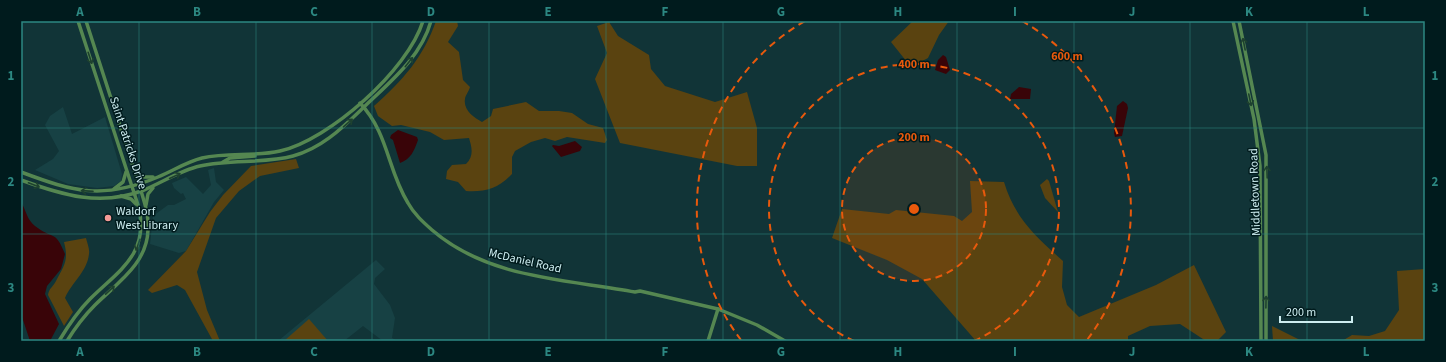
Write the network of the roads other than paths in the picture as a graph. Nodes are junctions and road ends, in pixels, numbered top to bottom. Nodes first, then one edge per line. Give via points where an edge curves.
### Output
1 (78, 21) edge
2 (86, 21) edge
3 (423, 21) edge
4 (431, 21) edge
5 (1233, 21) edge
6 (1239, 21) edge
7 (360, 103) junction
8 (363, 107) junction
9 (276, 152) junction
10 (223, 162) junction
11 (208, 164) junction
12 (180, 166) junction
13 (126, 169) junction
14 (134, 169) junction
15 (21, 172) edge
16 (158, 177) junction
17 (21, 180) edge
18 (139, 184) junction
19 (158, 184) junction
20 (132, 186) junction
21 (110, 191) junction
22 (141, 191) junction
23 (134, 193) junction
24 (120, 196) junction
25 (139, 208) junction
26 (146, 208) junction
27 (718, 309) junction
28 (80, 310) junction
29 (71, 334) junction
30 (59, 341) edge
31 (67, 341) edge
32 (708, 341) edge
33 (785, 341) edge
34 (1261, 341) edge
35 (1266, 341) edge

1 -> 13 main road, Saint Patricks Drive
2 - 14 main road, Saint Patricks Drive
3 - 7 main road via 404,57
8 -> 4 main road via 411,60 422,43
5 -> 34 main road, Middletown Road via 1254,119 1260,166
35 -> 6 main road, Middletown Road via 1266,155
7 - 8 main road, McDaniel Road
7 - 9 main road via 315,138 297,147
10 -> 8 main road via 269,160 301,153 330,138
8 - 27 main road, McDaniel Road via 378,126 408,205 428,227 460,251 493,266 552,281 640,291
9 - 10 main road via 230,158
9 - 12 main road via 209,157
10 - 11 main road
11 - 12 main road via 203,160
19 -> 11 main road via 192,168
12 - 16 main road
13 - 20 main road, Saint Patricks Drive
13 - 21 main road via 124,182
14 - 16 main road via 142,177
14 - 18 main road, Saint Patricks Drive
21 -> 15 main road via 73,190
16 - 18 main road
17 -> 24 main road via 73,197 94,199
18 - 20 main road
18 - 22 main road, Saint Patricks Drive
19 - 22 main road
19 - 26 main road via 148,194
20 - 21 main road
20 - 23 main road, Saint Patricks Drive
22 - 23 main road
22 - 26 main road, Saint Patricks Drive
23 - 24 main road
23 - 25 main road, Saint Patricks Drive
24 - 25 main road via 131,199
25 -> 28 main road, Saint Patricks Drive via 140,238 132,257
29 -> 26 main road, Saint Patricks Drive via 87,313 125,277 139,259 148,237
27 - 32 main road
27 - 33 main road, McDaniel Road via 757,325
28 - 29 main road via 81,317
28 - 30 main road, Saint Patricks Drive
29 - 31 main road, Saint Patricks Drive

